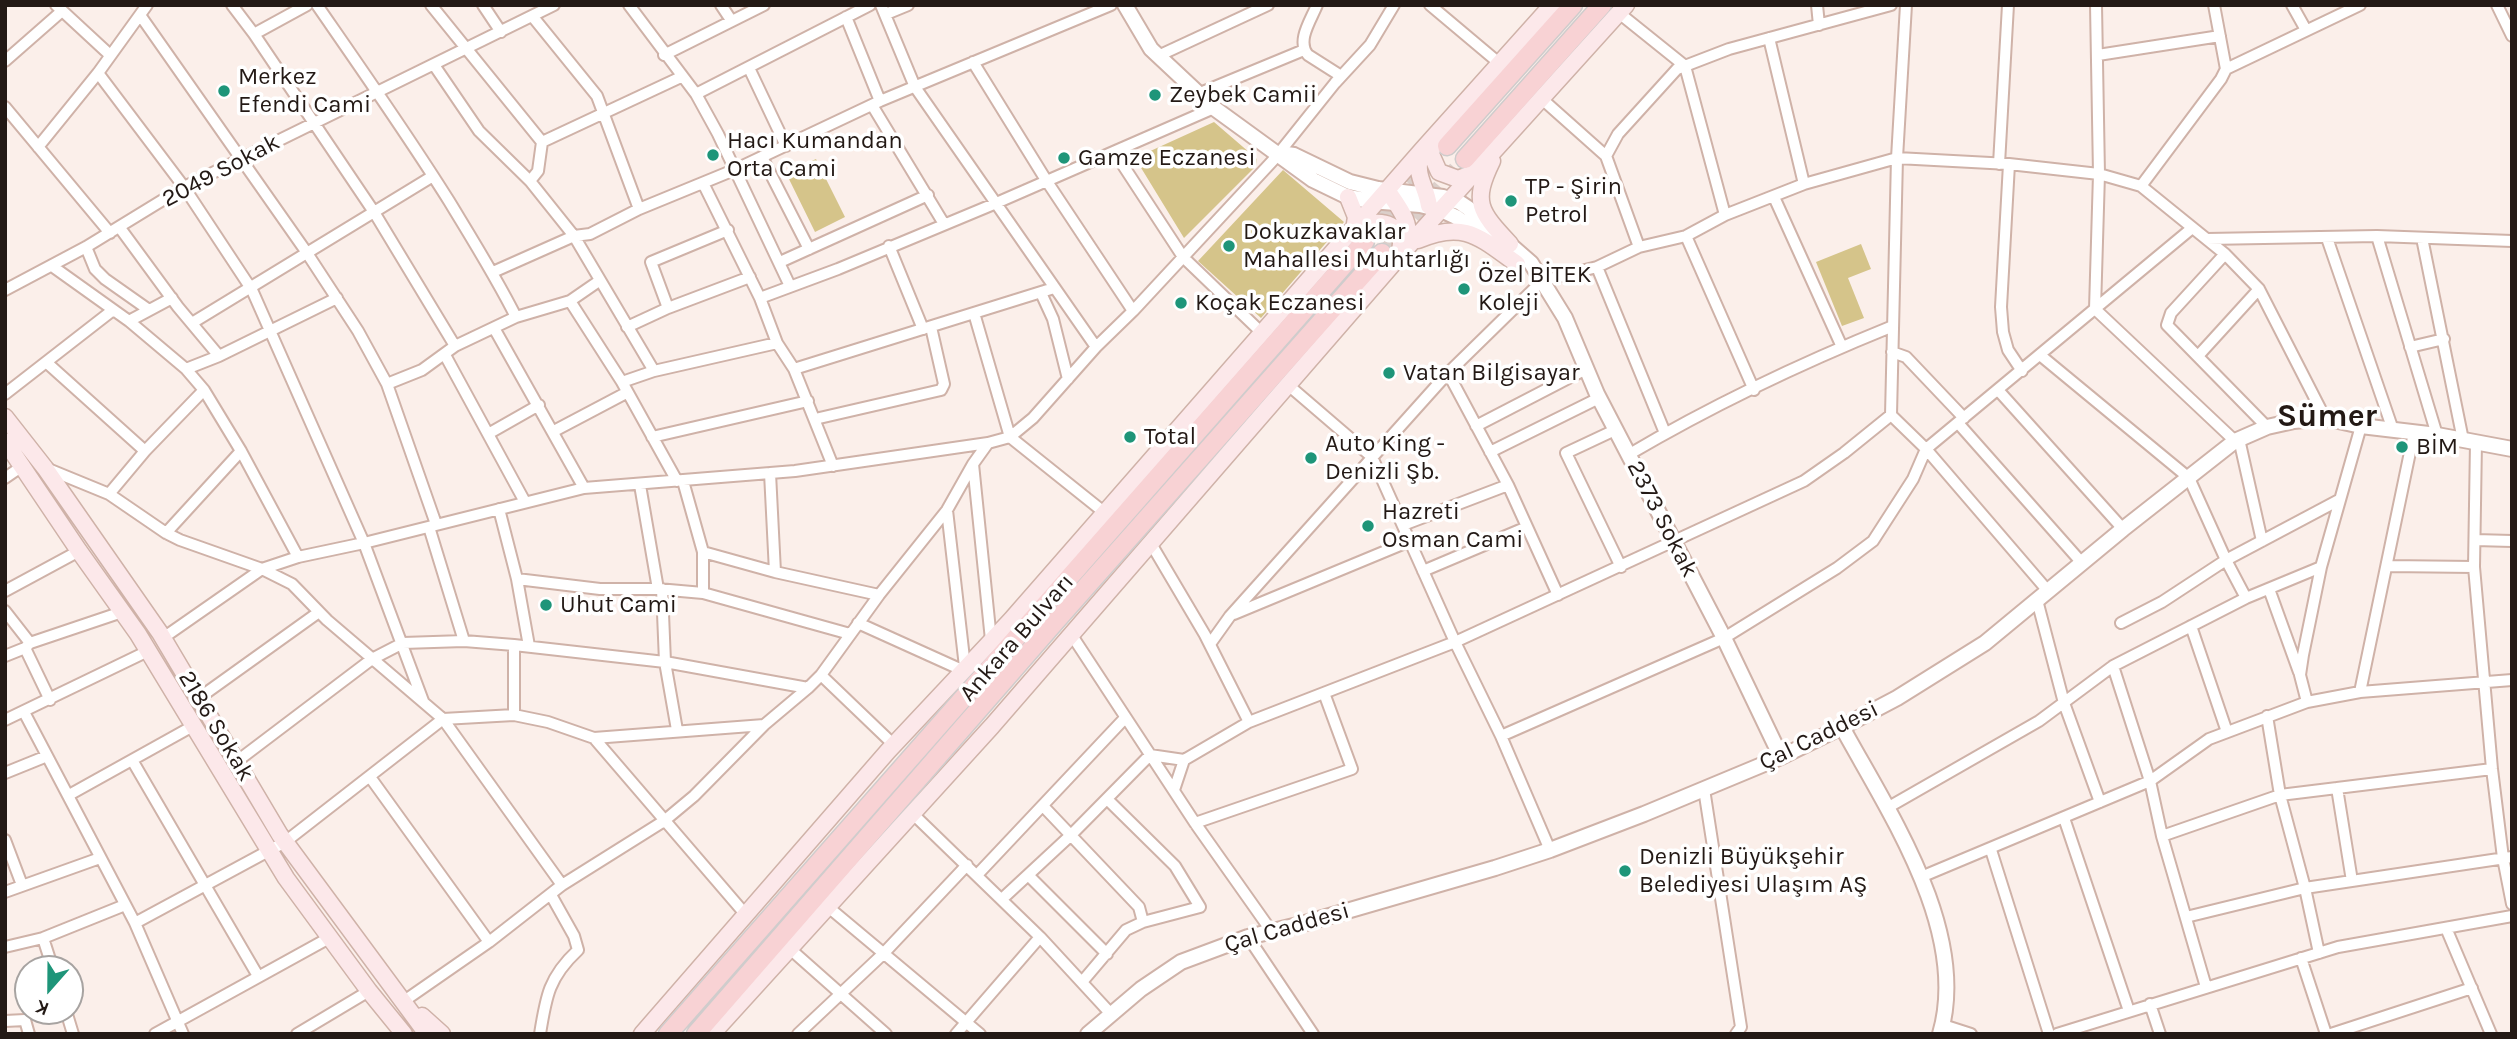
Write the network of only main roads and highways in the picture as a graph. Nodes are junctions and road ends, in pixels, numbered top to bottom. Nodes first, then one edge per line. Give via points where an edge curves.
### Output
1 (1552, 5) edge
2 (1573, 5) edge
3 (1602, 5) edge
4 (1622, 9) edge
5 (1441, 142) junction
6 (1501, 144) junction
7 (1422, 150) junction
8 (1470, 166) junction
9 (1348, 197) road end
10 (1387, 198) junction
11 (1437, 202) junction
12 (1359, 236) junction
13 (1510, 244) road end
14 (1409, 245) junction
15 (1387, 259) junction
16 (1517, 264) road end
17 (5, 417) edge
18 (5, 442) edge
19 (404, 1001) junction
20 (709, 1033) edge
21 (404, 1034) edge
22 (427, 1034) edge
23 (442, 1034) edge
24 (642, 1034) edge
25 (668, 1034) edge

1 - 5 main road via 1499,63
2 - 5 main road
3 - 8 main road
4 - 6 main road
5 - 7 main road
5 - 8 main road via 1431,155 1439,172 1458,179
6 - 8 main road
6 - 13 main road via 1479,194 1489,219
7 - 10 main road
7 - 11 main road via 1417,167 1420,183
8 - 11 main road
9 - 12 main road
10 - 12 main road
10 - 14 main road via 1407,219
11 - 14 main road
12 - 15 main road via 1365,223 1389,225 1397,231 1401,248
12 - 24 main road via 1262,334
12 - 25 main road, Ankara Bulvarı
14 - 15 main road
14 - 16 main road via 1437,232 1459,230
15 - 20 main road, Ankara Bulvarı via 1054,623
15 - 20 main road via 1287,384 992,726
17 - 19 main road, 2186 Sokak via 163,638 285,842
18 - 21 main road, 2186 Sokak via 148,651 269,852
19 - 22 main road, 2186 Sokak
19 - 23 main road

